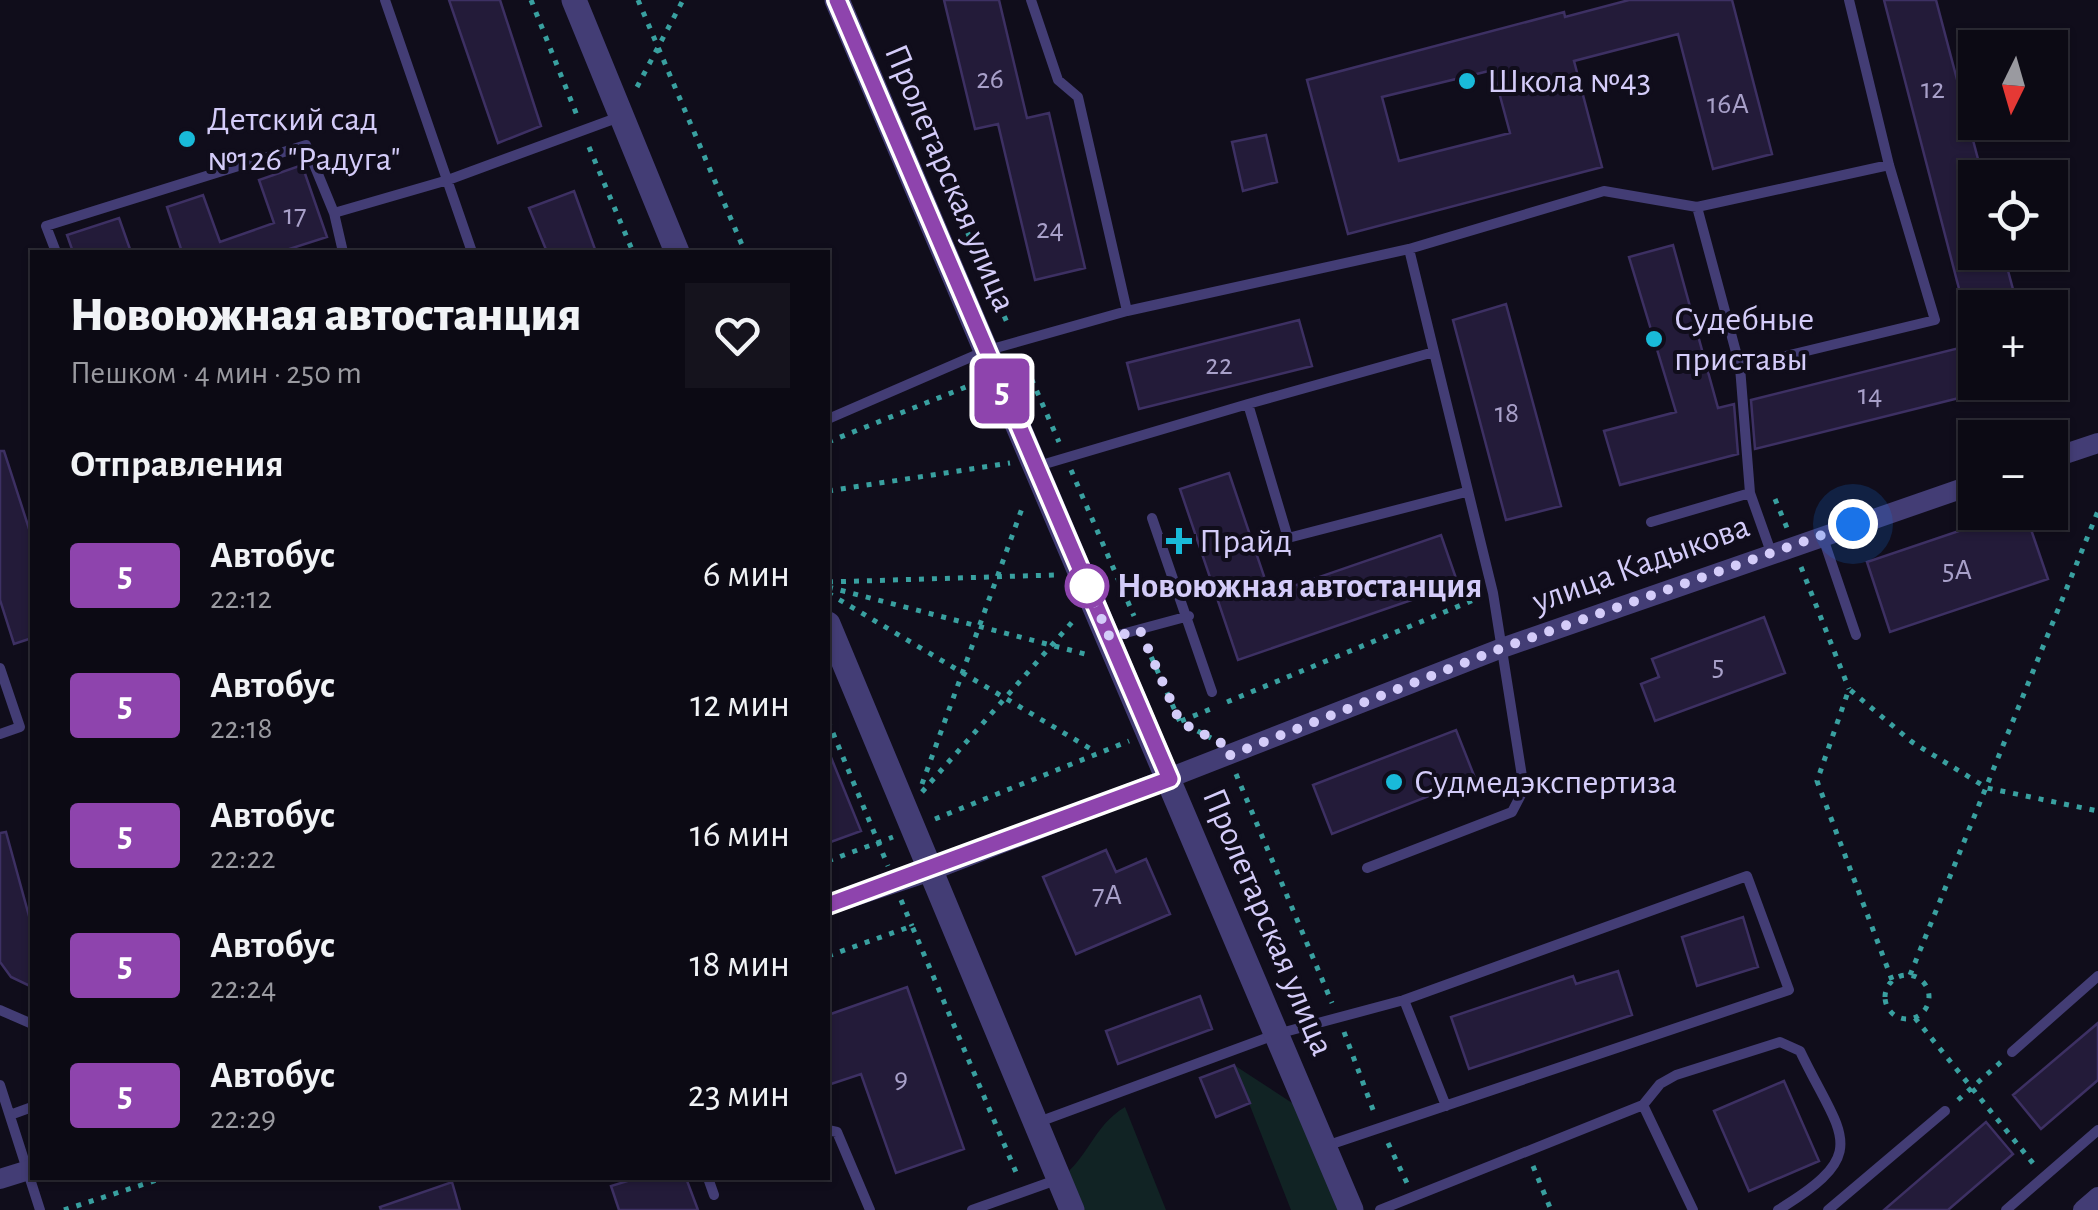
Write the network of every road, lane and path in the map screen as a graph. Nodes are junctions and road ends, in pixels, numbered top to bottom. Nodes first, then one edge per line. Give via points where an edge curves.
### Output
1 (386, 0) edge
2 (574, 0) edge
3 (638, 0) edge
4 (683, 0) edge
5 (838, 0) edge
6 (1031, 0) edge
7 (1849, 0) edge
8 (658, 48) junction
9 (897, 72) dead end
10 (622, 116) junction
11 (1889, 164) junction
12 (448, 180) junction
13 (1697, 207) junction
14 (334, 214) junction
15 (1409, 249) junction
16 (55, 250) edge
17 (343, 250) edge
18 (471, 250) edge
19 (676, 250) edge
20 (743, 250) edge
21 (1127, 311) junction
22 (1016, 343) junction
23 (984, 351) junction
24 (1434, 352) junction
25 (1026, 366) junction
26 (1740, 367) junction
27 (996, 375) junction
28 (1248, 404) junction
29 (830, 418) edge
30 (830, 441) edge
31 (2098, 443) edge
32 (2068, 453) edge
33 (1066, 458) junction
34 (1035, 464) junction
35 (1958, 490) edge
36 (830, 492) edge
37 (1466, 492) junction
38 (1750, 493) junction
39 (2098, 511) edge
40 (1152, 518) dead end
41 (1650, 522) dead end
42 (1822, 534) junction
43 (1771, 552) junction
44 (1799, 560) dead end
45 (1082, 574) junction
46 (1000, 577) junction
47 (830, 588) edge
48 (830, 589) edge
49 (830, 589) edge
50 (1493, 592) junction
51 (1092, 598) junction
52 (1188, 616) junction
53 (981, 627) junction
54 (830, 629) edge
55 (1140, 630) junction
56 (1856, 635) dead end
57 (1110, 638) junction
58 (1051, 646) junction
59 (1502, 648) junction
60 (1121, 662) junction
61 (0, 668) edge
62 (963, 675) junction
63 (1849, 690) junction
64 (1212, 692) dead end
65 (1004, 700) junction
66 (1180, 722) junction
67 (830, 727) edge
68 (1151, 733) junction
69 (0, 734) edge
70 (1096, 752) junction
71 (1228, 756) junction
72 (1170, 779) junction
73 (1987, 788) junction
74 (2098, 811) edge
75 (910, 829) junction
76 (879, 844) junction
77 (830, 861) edge
78 (1367, 868) dead end
79 (928, 872) junction
80 (894, 883) junction
81 (830, 904) edge
82 (912, 926) junction
83 (830, 955) edge
84 (1910, 975) junction
85 (2098, 976) edge
86 (1892, 980) junction
87 (1404, 1000) junction
88 (0, 1010) edge
89 (1339, 1018) junction
90 (1915, 1018) junction
91 (30, 1023) edge
92 (1277, 1034) junction
93 (2012, 1052) joint
94 (0, 1085) edge
95 (1972, 1088) junction
96 (1643, 1105) junction
97 (1446, 1106) junction
98 (30, 1109) edge
99 (1945, 1110) joint
100 (10, 1115) junction
101 (1036, 1124) junction
102 (1380, 1126) junction
103 (830, 1130) edge
104 (2098, 1130) edge
105 (1324, 1146) junction
106 (1527, 1151) junction
107 (30, 1169) edge
108 (2044, 1176) junction
109 (1059, 1178) junction
110 (0, 1179) edge
111 (33, 1180) edge
112 (157, 1180) edge
113 (709, 1180) edge
114 (1024, 1191) junction
115 (714, 1195) dead end
116 (1413, 1197) junction
117 (2098, 1197) edge
118 (40, 1210) edge
119 (64, 1210) edge
120 (870, 1210) edge
121 (972, 1210) edge
122 (1072, 1210) edge
123 (1351, 1210) edge
124 (1380, 1210) edge
125 (1551, 1210) edge
126 (1693, 1210) edge
127 (1778, 1210) edge
128 (1828, 1210) edge
129 (2006, 1210) edge
130 (2083, 1210) edge

1 - 12 lane
2 - 10 street
3 - 8 path
4 - 8 path
5 - 23 street, Пролетарская улица
6 - 21 lane via 1058,80 1078,97
7 - 11 lane
8 - 10 path
8 - 20 path
9 - 22 path
10 - 12 lane
10 - 19 street
11 - 13 lane
11 - 26 lane via 1935,320
12 - 14 lane
12 - 18 lane
13 - 15 lane via 1604,191
13 - 26 lane
14 - 16 lane via 306,144 46,226
14 - 17 lane
15 - 21 lane
15 - 24 lane
21 - 22 lane
22 - 23 lane
22 - 25 path
23 - 27 street, Пролетарская улица
23 - 29 lane
24 - 28 lane
24 - 37 lane
25 - 27 path
25 - 33 path
26 - 38 lane
27 - 30 path
27 - 34 street, Пролетарская улица
28 - 33 lane
28 - 37 lane via 1288,538
31 - 32 street
33 - 34 lane
33 - 55 path
34 - 36 path
34 - 45 street, Пролетарская улица
34 - 46 path
35 - 42 street, улица Кадыкова
37 - 50 lane
38 - 41 lane
38 - 43 lane
39 - 73 path
40 - 52 lane
42 - 43 street, улица Кадыкова
42 - 56 lane
43 - 59 street, улица Кадыкова
44 - 63 path
45 - 46 path
45 - 51 street, Пролетарская улица
46 - 47 path
46 - 53 path
48 - 53 path
49 - 62 path
50 - 59 lane
50 - 66 path
51 - 57 street, Пролетарская улица
51 - 58 path
52 - 55 lane
52 - 64 lane
53 - 58 path
53 - 62 path
54 - 75 street
55 - 57 lane
55 - 66 path
57 - 60 street, Пролетарская улица
58 - 60 path
58 - 65 path
59 - 71 street, улица Кадыкова
59 - 78 lane via 1524,789 1512,812
60 - 68 street, Пролетарская улица
61 - 69 lane via 20,727
62 - 65 path
62 - 65 path via 918,797
63 - 73 path via 1912,742
63 - 86 path via 1817,782
65 - 70 path
66 - 68 path
66 - 71 path via 1223,744
67 - 76 path
68 - 70 path
68 - 72 street, Пролетарская улица
70 - 75 path
71 - 72 street, улица Кадыкова
71 - 89 path
72 - 79 street, улица Кадыкова
72 - 92 street, Пролетарская улица
73 - 74 path
73 - 84 path
75 - 76 path
75 - 79 street
76 - 77 path
76 - 80 path
79 - 80 street, улица Кадыкова
79 - 101 street
80 - 81 street, улица Кадыкова
80 - 82 path
82 - 83 path
82 - 114 path
84 - 86 path
84 - 90 path via 1929,995
85 - 93 lane
86 - 90 path via 1884,996 1889,1010
87 - 89 lane
87 - 97 lane
87 - 97 lane via 1746,876 1790,990
88 - 91 lane
89 - 92 lane
89 - 102 path
90 - 95 path
92 - 101 lane
92 - 105 street, Пролетарская улица
93 - 95 path
94 - 100 lane
95 - 99 path
95 - 108 path
96 - 106 lane
96 - 126 lane
96 - 127 lane via 1676,1075 1780,1042 1792,1044 1841,1137 1842,1154 1830,1173
97 - 102 lane
98 - 100 lane
99 - 128 lane
100 - 107 lane
101 - 109 street
102 - 105 lane
102 - 116 path
103 - 120 lane via 837,1132
104 - 108 lane
105 - 123 street, Пролетарская улица
106 - 116 lane
106 - 125 path
107 - 110 street
108 - 129 lane
109 - 114 lane
109 - 122 street
111 - 118 lane
112 - 119 path
113 - 115 lane
114 - 121 lane
116 - 124 lane
117 - 130 street

